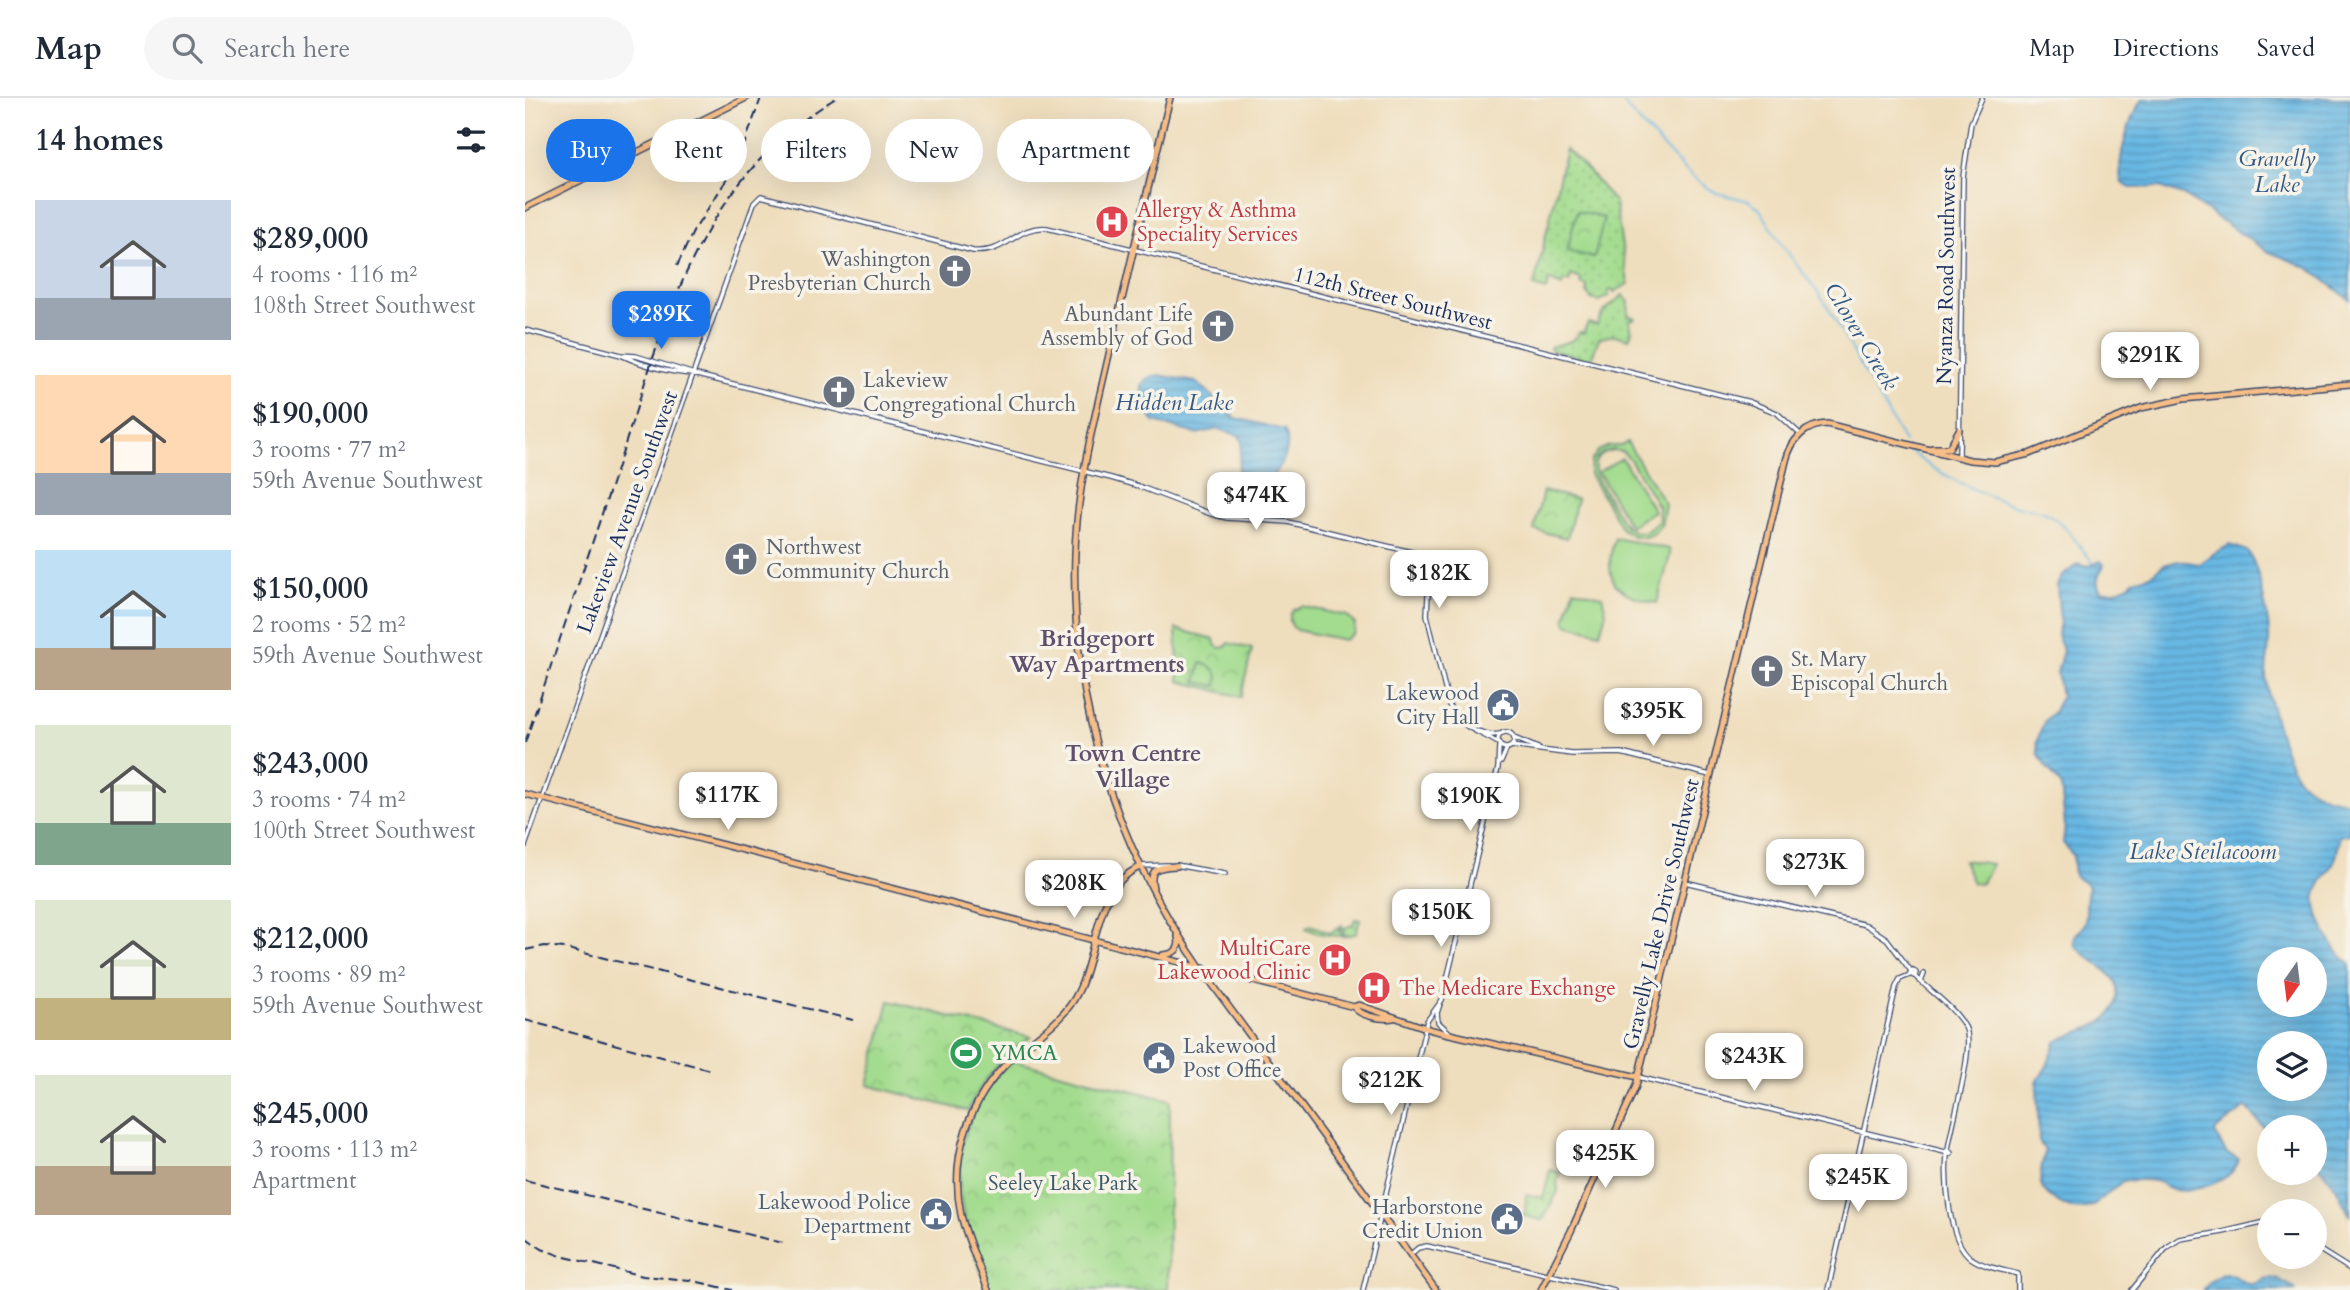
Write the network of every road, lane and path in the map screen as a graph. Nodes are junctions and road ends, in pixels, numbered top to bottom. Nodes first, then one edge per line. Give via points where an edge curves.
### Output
1 (745, 98) edge
2 (1170, 98) edge
3 (1982, 98) edge
4 (525, 208) edge
5 (1133, 250) junction
6 (973, 251) joint
7 (525, 330) edge
8 (693, 374) junction
9 (2350, 384) edge
10 (1959, 430) junction
11 (1800, 434) junction
12 (1919, 447) junction
13 (1959, 457) junction
14 (1084, 472) junction
15 (1471, 730) junction
16 (1500, 734) junction
17 (1514, 738) junction
18 (1499, 744) junction
19 (1509, 747) junction
20 (1540, 749) junction
21 (1499, 768) junction
22 (1710, 775) junction
23 (525, 794) edge
24 (542, 798) junction
25 (525, 846) edge
26 (1177, 866) junction
27 (1140, 867) junction
28 (1226, 874) dead end
29 (1685, 882) junction
30 (1154, 894) junction
31 (1174, 928) junction
32 (1094, 939) junction
33 (1158, 955) junction
34 (1199, 966) junction
35 (1912, 974) junction
36 (1924, 974) dead end
37 (1921, 982) junction
38 (1442, 1000) junction
39 (1425, 1027) junction
40 (1451, 1034) junction
41 (1638, 1077) junction
42 (1864, 1132) junction
43 (1947, 1152) junction
44 (1380, 1214) junction
45 (2257, 1224) edge
46 (1393, 1232) junction
47 (1377, 1233) junction
48 (1410, 1255) junction
49 (2327, 1255) edge
50 (2350, 1269) edge
51 (1549, 1275) junction
52 (988, 1290) edge
53 (1363, 1290) edge
54 (1436, 1290) edge
55 (1541, 1290) edge
56 (1614, 1290) edge
57 (1828, 1290) edge
58 (2018, 1290) edge
59 (2132, 1290) edge

1 - 4 main road
2 - 5 main road
3 - 10 street, Nyanza Road Southwest via 1972,123 1962,177
5 - 6 street, 112th Street Southwest via 1036,228 997,249
5 - 11 street, 112th Street Southwest via 1750,402 1777,413
5 - 14 main road
6 - 8 street, Lakeview Avenue Southwest via 757,198
7 - 8 street
8 - 14 street
8 - 24 street, Lakeview Avenue Southwest
9 - 13 main road via 2160,403 2013,460
10 - 12 main road via 1949,448
10 - 13 street, Nyanza Road Southwest
11 - 12 main road via 1826,424
11 - 22 main road, Gravelly Lake Drive Southwest via 1788,453
12 - 13 main road
14 - 15 street via 1227,518 1288,522 1436,558 1427,598 1428,621 1449,705
14 - 27 main road via 1075,581 1082,680 1107,781
15 - 16 street
15 - 18 street
16 - 17 street
16 - 18 street
17 - 19 street
17 - 20 street
18 - 19 street
18 - 21 street
19 - 20 street
19 - 21 street
20 - 22 street via 1572,754 1621,752
21 - 38 street
22 - 29 main road, Gravelly Lake Drive Southwest
23 - 24 main road
24 - 25 street, Lakeview Avenue Southwest
24 - 32 main road
26 - 27 street
26 - 28 street
26 - 30 main road via 1153,873
27 - 30 main road
27 - 32 main road via 1123,878 1111,895
29 - 35 street via 1866,925 1887,939
29 - 41 main road, Gravelly Lake Drive Southwest
30 - 31 main road
31 - 33 main road via 1177,950
31 - 34 main road
32 - 33 main road
32 - 52 main road via 1071,1005 998,1072 978,1101 964,1135 958,1174 961,1213
33 - 34 main road
34 - 39 main road
34 - 44 main road
35 - 37 street
35 - 42 street via 1900,979 1896,987
36 - 37 street
37 - 43 street via 1961,1021 1968,1035 1968,1056
38 - 39 street
38 - 40 street via 1437,1020
39 - 40 main road
39 - 44 street
40 - 41 main road
41 - 42 street
41 - 51 main road, Gravelly Lake Drive Southwest via 1618,1131
42 - 43 street
42 - 57 street
43 - 58 street via 1947,1194 1963,1250 1979,1262 2018,1274
44 - 46 main road
44 - 47 street
45 - 59 street via 2179,1239
46 - 47 street
46 - 48 main road
47 - 53 street
48 - 51 street via 1427,1245
48 - 54 main road
49 - 50 street
51 - 55 main road, Gravelly Lake Drive Southwest
51 - 56 street

